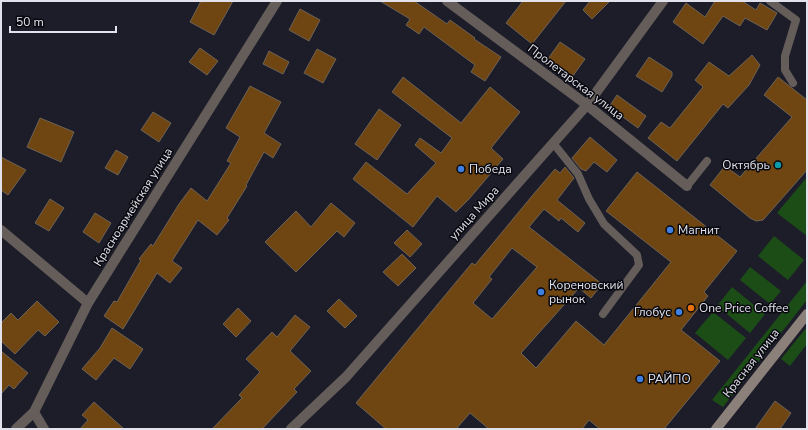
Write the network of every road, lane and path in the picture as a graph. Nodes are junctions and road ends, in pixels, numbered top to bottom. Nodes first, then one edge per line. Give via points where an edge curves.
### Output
1 (277, 1) edge
2 (447, 1) edge
3 (663, 1) edge
4 (770, 1) edge
5 (793, 83) dead end
6 (587, 105) junction
7 (553, 143) junction
8 (707, 160) dead end
9 (687, 186) joint
10 (1, 230) edge
11 (88, 303) junction
12 (603, 314) dead end
13 (807, 314) edge
14 (34, 412) junction
15 (16, 429) edge
16 (44, 429) edge
17 (291, 429) edge
18 (716, 429) edge

1 - 11 street, Красноармейская улица
2 - 6 street, Пролетарская улица
3 - 6 street, улица Мира
4 - 5 lane via 796,20 785,56 785,70
6 - 7 street, улица Мира
6 - 9 street, Пролетарская улица
7 - 12 lane via 578,174 604,224 637,255 639,265
7 - 17 street, улица Мира via 346,377
8 - 9 lane
10 - 11 street
11 - 14 street, Красноармейская улица
13 - 18 main road, Красная улица
14 - 15 street, Красноармейская улица
14 - 16 street

